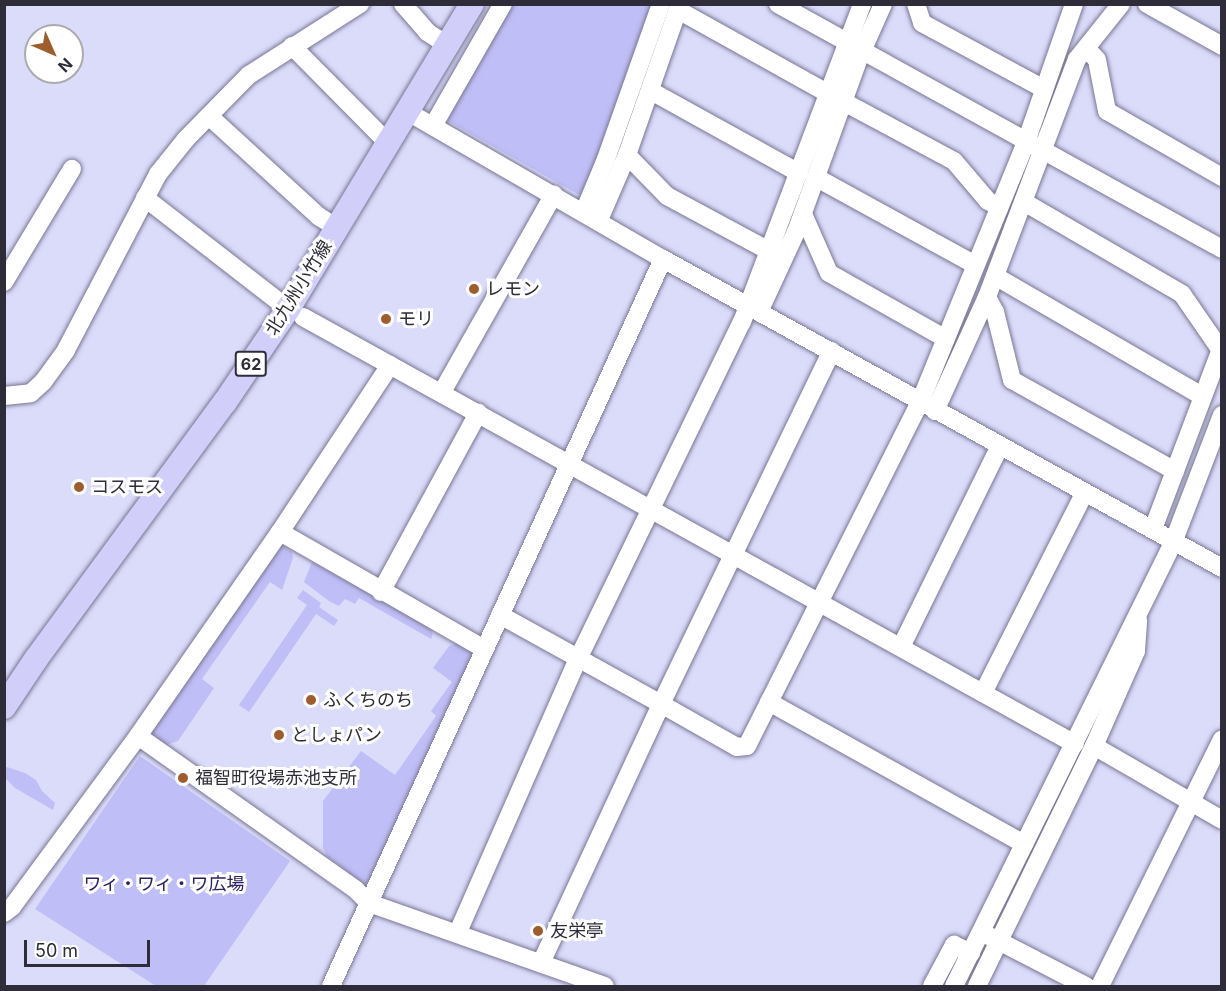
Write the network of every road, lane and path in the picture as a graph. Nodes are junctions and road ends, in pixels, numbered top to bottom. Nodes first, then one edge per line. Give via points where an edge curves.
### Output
1 (360, 4) edge
2 (403, 4) edge
3 (472, 4) edge
4 (503, 4) edge
5 (778, 4) edge
6 (862, 4) edge
7 (883, 4) edge
8 (916, 4) edge
9 (1074, 4) edge
10 (1121, 4) edge
11 (1148, 4) edge
12 (673, 6) edge
13 (447, 45) junction
14 (292, 46) junction
15 (1221, 46) edge
16 (855, 48) junction
17 (1086, 48) junction
18 (1044, 89) junction
19 (651, 91) junction
20 (827, 93) junction
21 (844, 102) junction
22 (408, 112) junction
23 (209, 116) junction
24 (433, 126) junction
25 (388, 143) junction
26 (1033, 146) junction
27 (627, 155) junction
28 (72, 169) dead end
29 (799, 173) junction
30 (1221, 177) edge
31 (818, 178) junction
32 (554, 194) junction
33 (145, 198) junction
34 (1024, 202) junction
35 (999, 207) junction
36 (803, 214) junction
37 (592, 216) junction
38 (337, 228) junction
39 (1221, 249) edge
40 (769, 251) junction
41 (663, 259) junction
42 (975, 265) junction
43 (995, 276) junction
44 (6, 277) edge
45 (987, 297) junction
46 (754, 309) junction
47 (295, 313) junction
48 (946, 339) junction
49 (1221, 348) edge
50 (832, 351) junction
51 (390, 365) junction
52 (442, 392) junction
53 (4, 396) edge
54 (1202, 396) junction
55 (928, 406) junction
56 (478, 413) junction
57 (1221, 415) edge
58 (1000, 446) junction
59 (568, 465) junction
60 (1174, 471) junction
61 (1085, 492) junction
62 (650, 510) junction
63 (1153, 529) junction
64 (280, 532) junction
65 (1173, 540) junction
66 (732, 555) junction
67 (1221, 568) edge
68 (381, 592) junction
69 (818, 601) junction
70 (1138, 613) junction
71 (500, 615) junction
72 (901, 648) junction
73 (484, 649) junction
74 (578, 659) junction
75 (983, 693) junction
76 (769, 702) junction
77 (661, 704) junction
78 (4, 707) edge
79 (138, 736) junction
80 (1221, 739) edge
81 (1075, 744) junction
82 (1094, 746) junction
83 (1190, 801) junction
84 (1221, 820) edge
85 (1024, 844) junction
86 (369, 903) junction
87 (4, 913) edge
88 (458, 932) junction
89 (982, 932) junction
90 (999, 941) junction
91 (971, 953) junction
92 (541, 963) junction
93 (331, 987) edge
94 (605, 987) edge
95 (932, 987) edge
96 (954, 987) edge
97 (976, 987) edge
98 (1086, 987) edge
99 (1100, 987) edge

1 - 14 street
2 - 13 street via 428,32
3 - 13 main road, 北九州小竹線 / 62
4 - 24 street
5 - 16 street
6 - 16 street
7 - 16 street
8 - 18 street via 922,23
9 - 18 street
10 - 17 street
11 - 15 street
12 - 19 street
12 - 20 street
12 - 37 street via 606,159
13 - 22 main road, 北九州小竹線 / 62
14 - 23 street via 249,75
14 - 25 street
16 - 20 street
16 - 21 street
16 - 26 street
17 - 26 street
17 - 30 street via 1097,60 1107,111
18 - 26 street
19 - 27 street
19 - 29 street
20 - 29 street
21 - 31 street
21 - 35 street via 954,161 987,201
22 - 24 street
22 - 25 main road, 北九州小竹線 / 62
23 - 33 street via 158,174
23 - 38 street via 318,216
24 - 32 street
25 - 38 main road, 北九州小竹線 / 62
26 - 34 street
26 - 35 street
26 - 39 street
27 - 37 street
27 - 40 street via 667,196
28 - 44 street
29 - 40 street
31 - 36 street
31 - 42 street
32 - 37 street
32 - 52 street
33 - 47 street
33 - 53 street via 66,350 31,393
34 - 43 street
34 - 49 street via 1182,294
35 - 42 street
36 - 46 street
36 - 48 street via 829,273
37 - 41 street
38 - 47 main road, 北九州小竹線 / 62
40 - 46 street
41 - 46 street
41 - 59 street
42 - 48 street
43 - 45 street
43 - 54 street
45 - 55 street
45 - 60 street via 995,312 1012,380
46 - 50 street
46 - 62 street
47 - 51 street
47 - 78 main road, 北九州小竹線 / 62 via 225,402
48 - 55 street
49 - 54 street
50 - 55 street
50 - 66 street
51 - 52 street
51 - 64 street
52 - 56 street
54 - 60 street
55 - 58 street
55 - 69 street
56 - 59 street
56 - 68 street
57 - 65 street
58 - 61 street
58 - 72 street
59 - 62 street
59 - 71 street
60 - 63 street
61 - 63 street
61 - 75 street
62 - 66 street
62 - 74 street
63 - 65 street
64 - 68 street
64 - 79 street
65 - 67 street
65 - 70 street
66 - 69 street
66 - 77 street
68 - 73 street
69 - 72 street
69 - 76 street
70 - 81 street
70 - 82 street via 1136,651
71 - 73 street
71 - 74 street
72 - 75 street
73 - 86 street
74 - 77 street
74 - 88 street
75 - 81 street
76 - 77 street via 747,746 737,747
76 - 85 street
77 - 92 street
79 - 86 street
79 - 87 street via 12,908
80 - 83 street
81 - 85 street
82 - 83 street
82 - 90 street
83 - 84 street
83 - 99 street
85 - 89 street
86 - 88 street
86 - 93 street
88 - 92 street
89 - 90 street
89 - 91 street
90 - 97 street
90 - 98 street
91 - 95 street via 954,945
91 - 96 street
92 - 94 street

